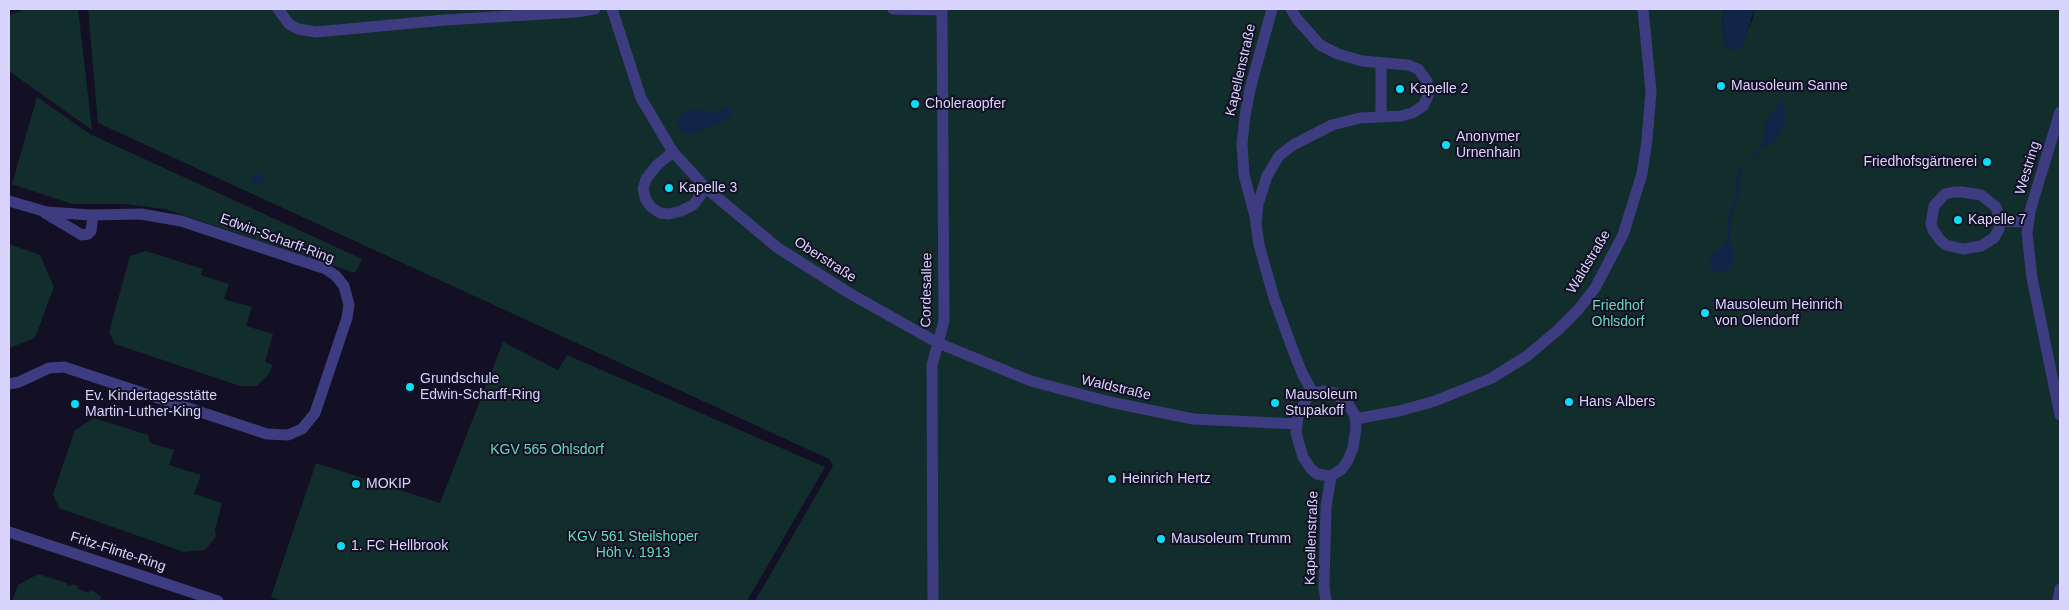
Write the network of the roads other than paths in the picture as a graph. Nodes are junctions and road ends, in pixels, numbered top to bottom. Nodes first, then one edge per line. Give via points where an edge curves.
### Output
1 (278, 9) edge
2 (595, 9) edge
3 (612, 9) edge
4 (893, 9) edge
5 (942, 9) edge
6 (1272, 9) edge
7 (1291, 9) edge
8 (1643, 9) edge
9 (1382, 64) junction
10 (2060, 112) edge
11 (1381, 116) junction
12 (673, 152) junction
13 (706, 188) junction
14 (9, 201) edge
15 (44, 212) junction
16 (93, 215) junction
17 (2000, 221) junction
18 (1256, 226) junction
19 (2027, 228) junction
20 (938, 343) junction
21 (9, 384) edge
22 (1313, 392) junction
23 (2060, 415) edge
24 (1356, 420) junction
25 (1296, 424) junction
26 (1331, 476) junction
27 (9, 532) edge
28 (2060, 589) edge
29 (218, 601) edge
30 (933, 601) edge
31 (1326, 601) edge
32 (2058, 601) edge

1 - 2 street via 289,24 316,32
3 - 12 street, Oberstraße via 641,98
4 - 5 street
5 - 20 street, Cordesallee via 944,321
6 - 18 street, Kapellenstraße via 1250,89 1242,144 1244,175
7 - 9 street, Kapellenstraße via 1320,45 1338,54
8 - 24 street, Waldstraße via 1651,91 1642,174 1623,235 1595,288 1558,330 1527,356 1492,378 1435,401
9 - 11 street
9 - 11 street, Kapellenstraße via 1408,65 1418,69 1429,90 1426,102 1416,112
10 - 19 street, Westring
11 - 18 street, Kapellenstraße via 1332,125 1279,156 1267,176 1258,204
12 - 13 street, Oberstraße
12 - 13 street via 646,178 643,189 651,207 660,213 681,211 693,205
13 - 20 street, Oberstraße via 778,248
14 - 15 street, Edwin-Scharff-Ring
15 - 16 street, Edwin-Scharff-Ring
15 - 16 street, Edwin-Scharff-Ring via 82,236 91,231
16 - 21 street, Edwin-Scharff-Ring via 141,214 176,220 322,268 336,276 347,293 348,314 314,417 299,431 275,436 64,368 49,368
17 - 17 street via 1996,207 1987,199 1962,192 1945,194 1934,206 1931,217 1933,230 1940,240 1963,249 1981,246 1994,238
17 - 19 street
18 - 22 street, Kapellenstraße via 1280,315
19 - 23 street via 2032,278
20 - 25 street, Waldstraße via 1031,381 1142,410 1212,421
20 - 30 street, Cordesallee via 932,365
22 - 24 street via 1330,392 1342,398 1354,412
22 - 25 street via 1301,408
24 - 26 street via 1352,454 1342,469
25 - 26 street via 1297,441 1303,457 1317,474
26 - 31 street, Kapellenstraße via 1326,507
27 - 29 street, Fritz-Flinte-Ring
28 - 32 street

